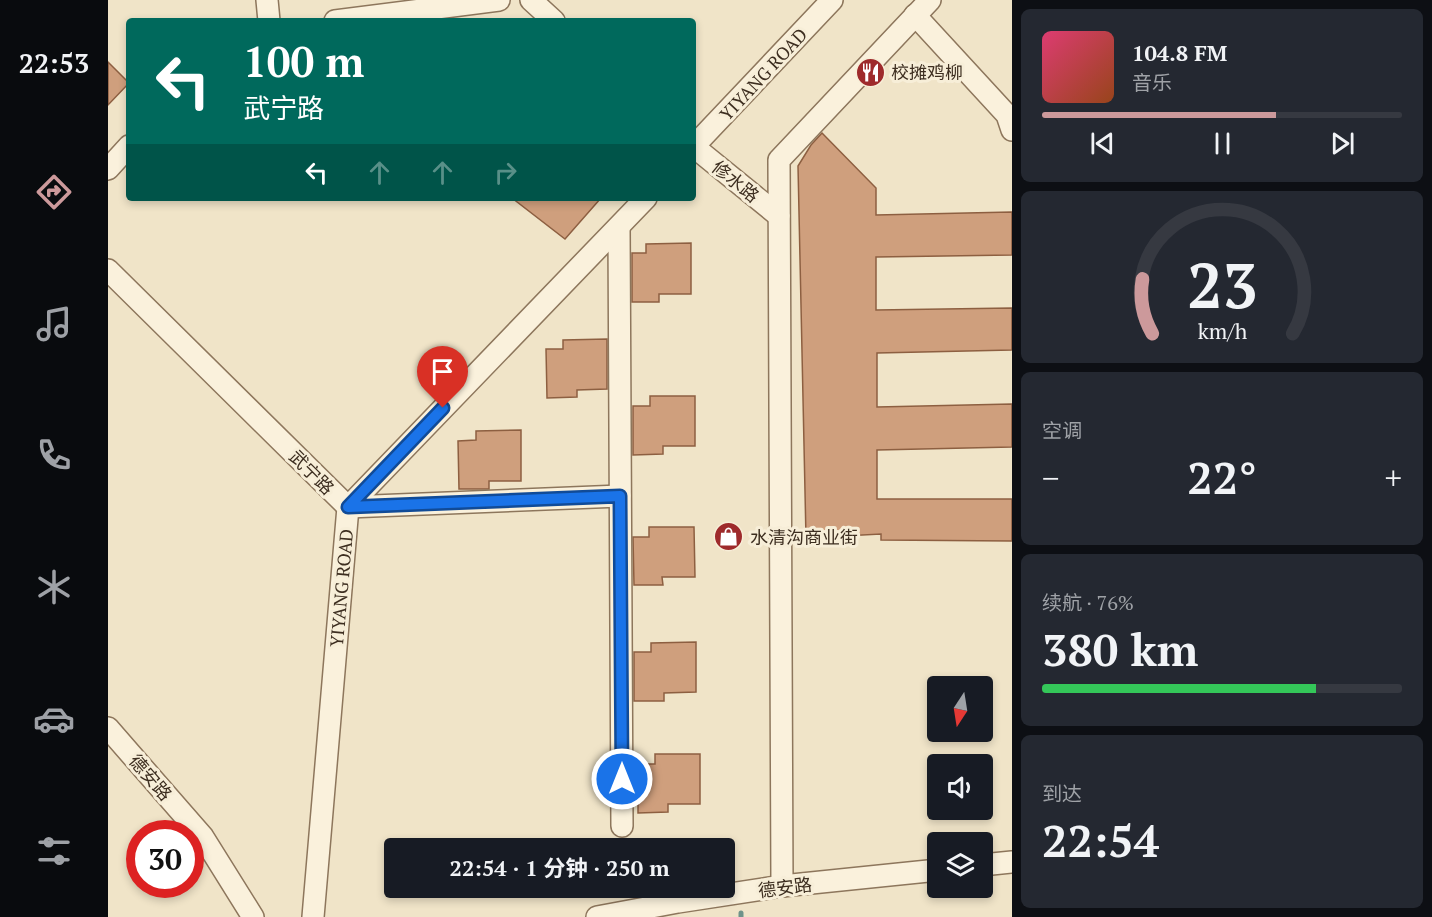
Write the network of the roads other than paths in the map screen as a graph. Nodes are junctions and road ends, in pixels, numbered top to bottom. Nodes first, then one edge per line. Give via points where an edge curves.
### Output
1 (267, 0) edge
2 (499, 0) edge
3 (531, 0) edge
4 (832, 0) edge
5 (922, 8) edge
6 (269, 18) edge
7 (358, 18) edge
8 (551, 18) edge
9 (1012, 130) edge
10 (696, 144) edge
11 (126, 149) edge
12 (696, 149) edge
13 (108, 169) edge
14 (643, 201) edge
15 (779, 216) junction
16 (619, 227) junction
17 (108, 270) edge
18 (620, 496) junction
19 (348, 507) junction
20 (108, 728) edge
21 (622, 826) dead end
22 (1012, 862) edge
23 (993, 864) edge
24 (927, 871) edge
25 (782, 886) junction
26 (253, 917) edge
27 (312, 917) edge
28 (597, 917) edge

1 - 6 street
2 - 7 street
3 - 8 street
4 - 10 street, YIYANG ROAD
5 - 9 street via 1007,115
5 - 15 street via 779,160
11 - 13 street
12 - 15 street, 修水路
14 - 16 street, YIYANG ROAD
15 - 25 street
16 - 18 street
16 - 19 street, YIYANG ROAD
17 - 19 street, 武宁路
18 - 19 street, 武宁路
18 - 21 street
19 - 27 street, YIYANG ROAD
20 - 26 street, 德安路 via 203,837
22 - 23 street
24 - 25 street, 德安路
25 - 28 street, 德安路

